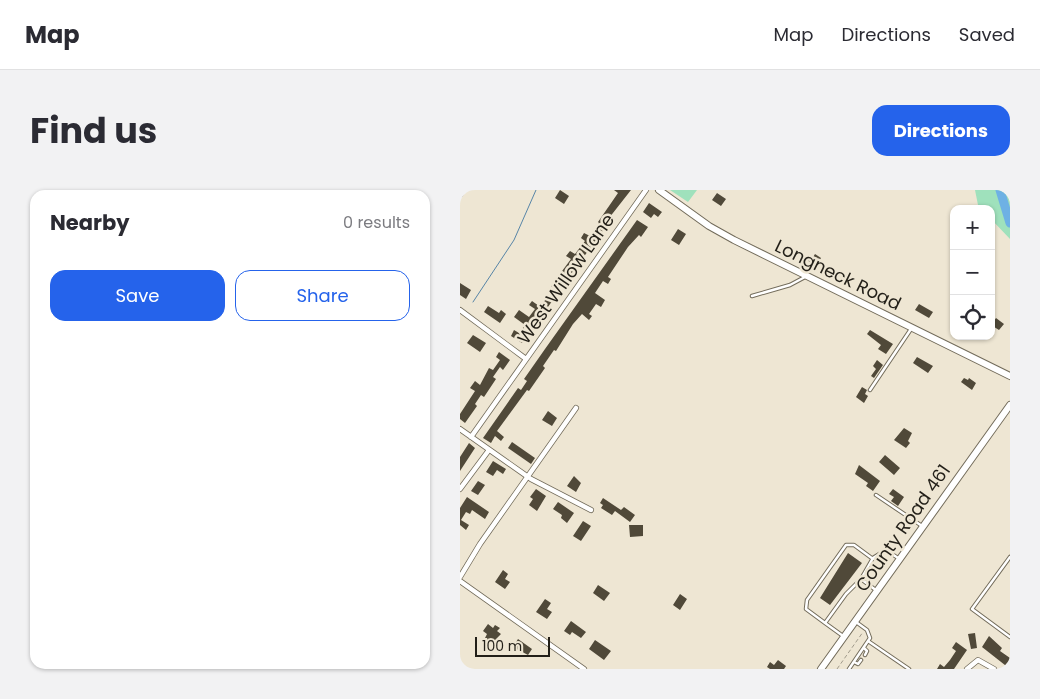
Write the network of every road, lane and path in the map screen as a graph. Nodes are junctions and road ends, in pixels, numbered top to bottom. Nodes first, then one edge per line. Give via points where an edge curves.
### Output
1 (463, 190) edge
2 (646, 190) edge
3 (659, 190) edge
4 (460, 195) edge
5 (806, 276) junction
6 (752, 296) dead end
7 (460, 310) edge
8 (911, 328) junction
9 (526, 359) junction
10 (1010, 376) edge
11 (870, 390) dead end
12 (1010, 405) edge
13 (576, 408) dead end
14 (460, 429) edge
15 (471, 437) junction
16 (489, 450) junction
17 (527, 476) junction
18 (460, 489) edge
19 (876, 495) dead end
20 (591, 510) dead end
21 (922, 526) junction
22 (1010, 557) edge
23 (873, 559) junction
24 (899, 559) junction
25 (460, 576) edge
26 (860, 578) junction
27 (460, 581) edge
28 (877, 590) junction
29 (855, 621) junction
30 (825, 623) junction
31 (865, 629) junction
32 (844, 637) junction
33 (1010, 637) edge
34 (868, 641) junction
35 (864, 648) junction
36 (865, 655) dead end
37 (861, 660) dead end
38 (854, 662) junction
39 (584, 669) edge
40 (821, 669) edge
41 (837, 669) edge
42 (849, 669) edge
43 (909, 669) edge
44 (967, 669) edge
45 (994, 669) edge

1 - 4 street
2 - 9 street, West Willow Lane
3 - 5 street, Longneck Road via 716,230
5 - 6 lane via 790,285
5 - 8 street, Longneck Road
7 - 9 street
8 - 10 street, Longneck Road
8 - 11 lane
9 - 15 street, West Willow Lane
12 - 21 street, County Road 461
13 - 17 street
14 - 15 street
15 - 16 street
16 - 17 street
16 - 18 street
17 - 20 street
17 - 25 street
19 - 21 lane
21 - 24 street, County Road 461
22 - 33 lane via 972,609
23 - 24 lane via 886,550
23 - 26 lane
23 - 30 lane via 854,545 846,545 806,604 806,609
24 - 28 street, County Road 461
26 - 28 lane
26 - 30 lane
27 - 39 street
28 - 29 street, County Road 461
29 - 31 lane
29 - 32 street, County Road 461
30 - 32 lane
31 - 34 lane via 870,638
31 - 41 path
32 - 40 street, County Road 461
34 - 35 lane
34 - 43 lane
35 - 36 lane via 867,651
35 - 38 lane
37 - 38 lane via 858,664
38 - 42 lane
44 - 45 street via 978,660

